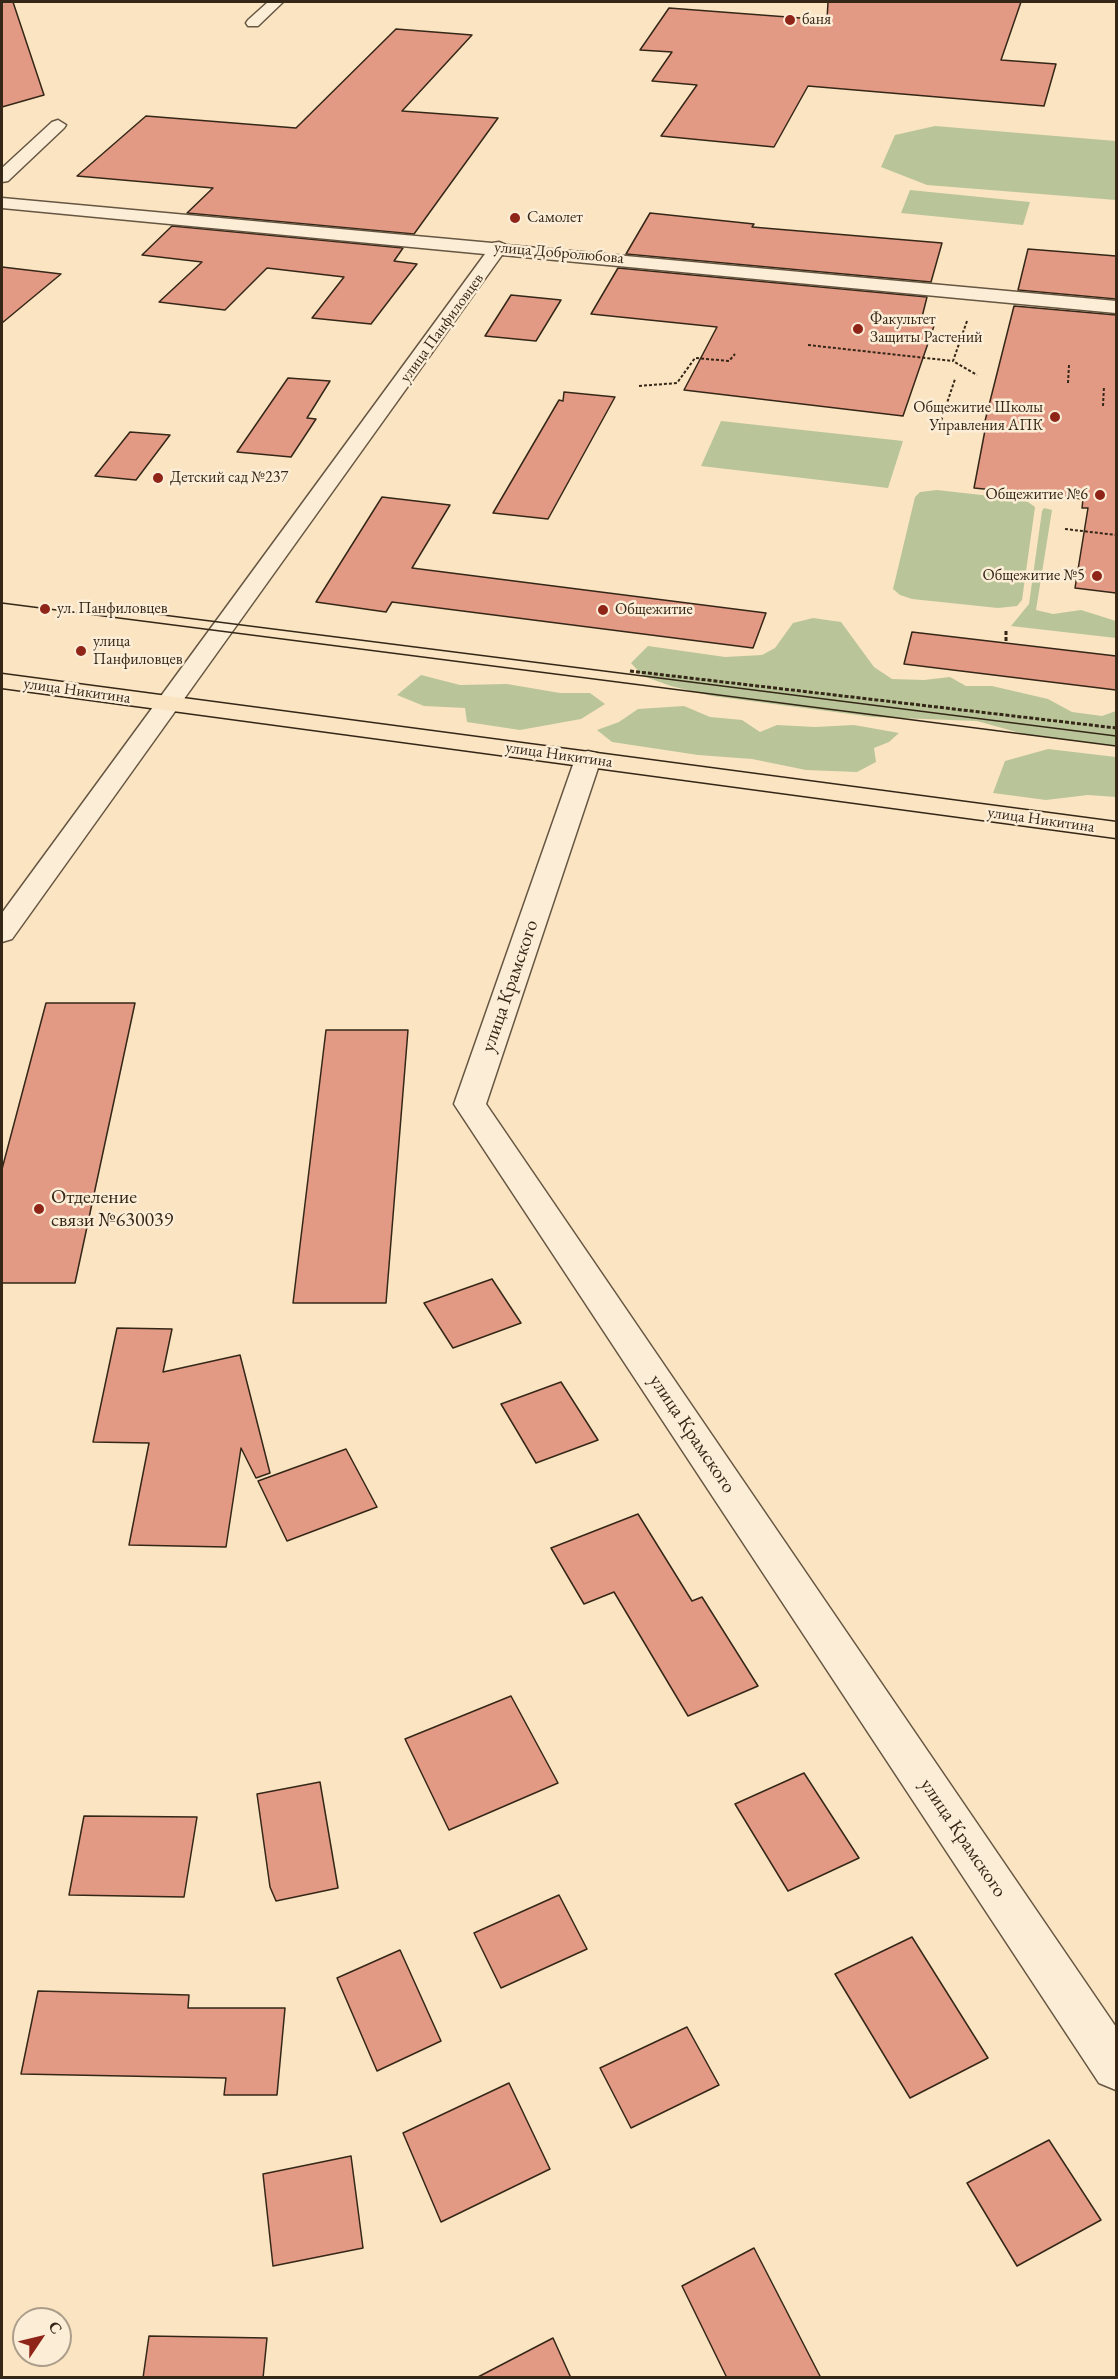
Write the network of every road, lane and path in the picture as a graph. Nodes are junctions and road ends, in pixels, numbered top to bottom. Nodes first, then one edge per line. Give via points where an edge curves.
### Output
1 (276, 2) edge
2 (253, 23) dead end
3 (58, 125) dead end
4 (2, 177) edge
5 (2, 203) edge
6 (499, 247) junction
7 (1116, 307) edge
8 (968, 317) dead end
9 (808, 345) dead end
10 (735, 354) dead end
11 (953, 361) junction
12 (1069, 365) dead end
13 (977, 375) dead end
14 (955, 379) dead end
15 (1068, 383) dead end
16 (639, 386) dead end
17 (1104, 386) dead end
18 (1103, 406) dead end
19 (938, 430) dead end
20 (1065, 529) dead end
21 (1116, 535) edge
22 (1006, 631) dead end
23 (1006, 643) dead end
24 (630, 671) dead end
25 (2, 681) edge
26 (169, 703) junction
27 (1116, 728) edge
28 (588, 759) junction
29 (1116, 830) edge
30 (2, 933) edge
31 (1116, 2067) edge

1 - 2 street
3 - 4 street
5 - 6 street, улица Добролюбова
6 - 7 street, улица Добролюбова
6 - 26 street, улица Панфиловцев
8 - 11 path
9 - 11 path
10 - 16 path via 729,361 695,358 676,383
11 - 13 path
12 - 15 path
14 - 19 path
17 - 18 path
20 - 21 path
22 - 23 path
24 - 27 path
25 - 26 main road, улица Никитина
26 - 28 main road, улица Никитина
26 - 30 street, улица Панфиловцев
28 - 29 main road, улица Никитина
28 - 31 street, улица Крамского via 470,1104

